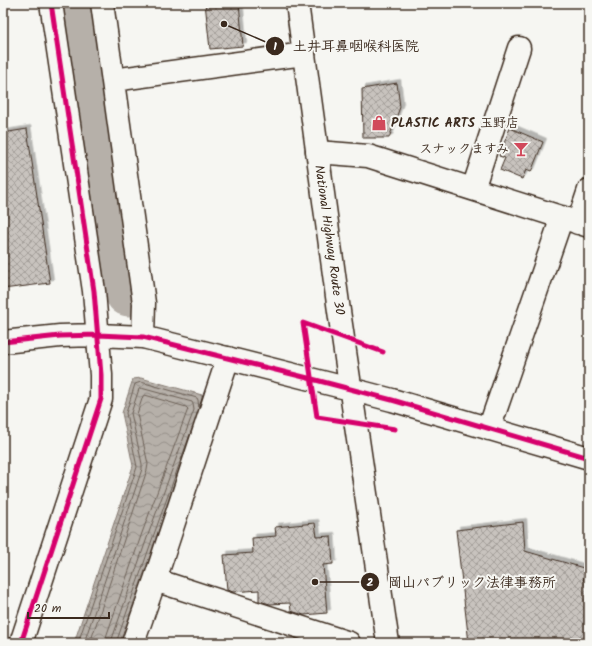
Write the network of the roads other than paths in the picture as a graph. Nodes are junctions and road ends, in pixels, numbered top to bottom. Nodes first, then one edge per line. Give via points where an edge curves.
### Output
1 (52, 3) edge
2 (102, 3) edge
3 (297, 3) edge
4 (519, 48) dead end
5 (304, 54) junction
6 (113, 80) junction
7 (317, 152) junction
8 (473, 189) junction
9 (589, 190) edge
10 (576, 222) edge
11 (98, 335) junction
12 (143, 337) junction
13 (3, 342) edge
14 (228, 358) junction
15 (350, 389) junction
16 (489, 429) junction
17 (589, 458) edge
18 (155, 580) junction
19 (21, 643) edge
20 (133, 643) edge
21 (349, 643) edge
22 (388, 643) edge

1 - 11 main road via 94,291
2 - 6 main road
3 - 5 main road, National Highway Route 30
4 - 8 main road
5 - 6 main road
5 - 7 main road, National Highway Route 30
6 - 12 main road via 144,303
7 - 8 main road via 368,156
7 - 15 main road, National Highway Route 30
8 - 10 main road
9 - 10 main road
10 - 16 main road
11 - 12 main road
11 - 13 main road
11 - 19 main road via 101,399
12 - 14 main road
14 - 15 main road
14 - 18 main road
15 - 16 main road
15 - 22 main road, National Highway Route 30
16 - 17 main road
18 - 20 main road
18 - 21 main road

